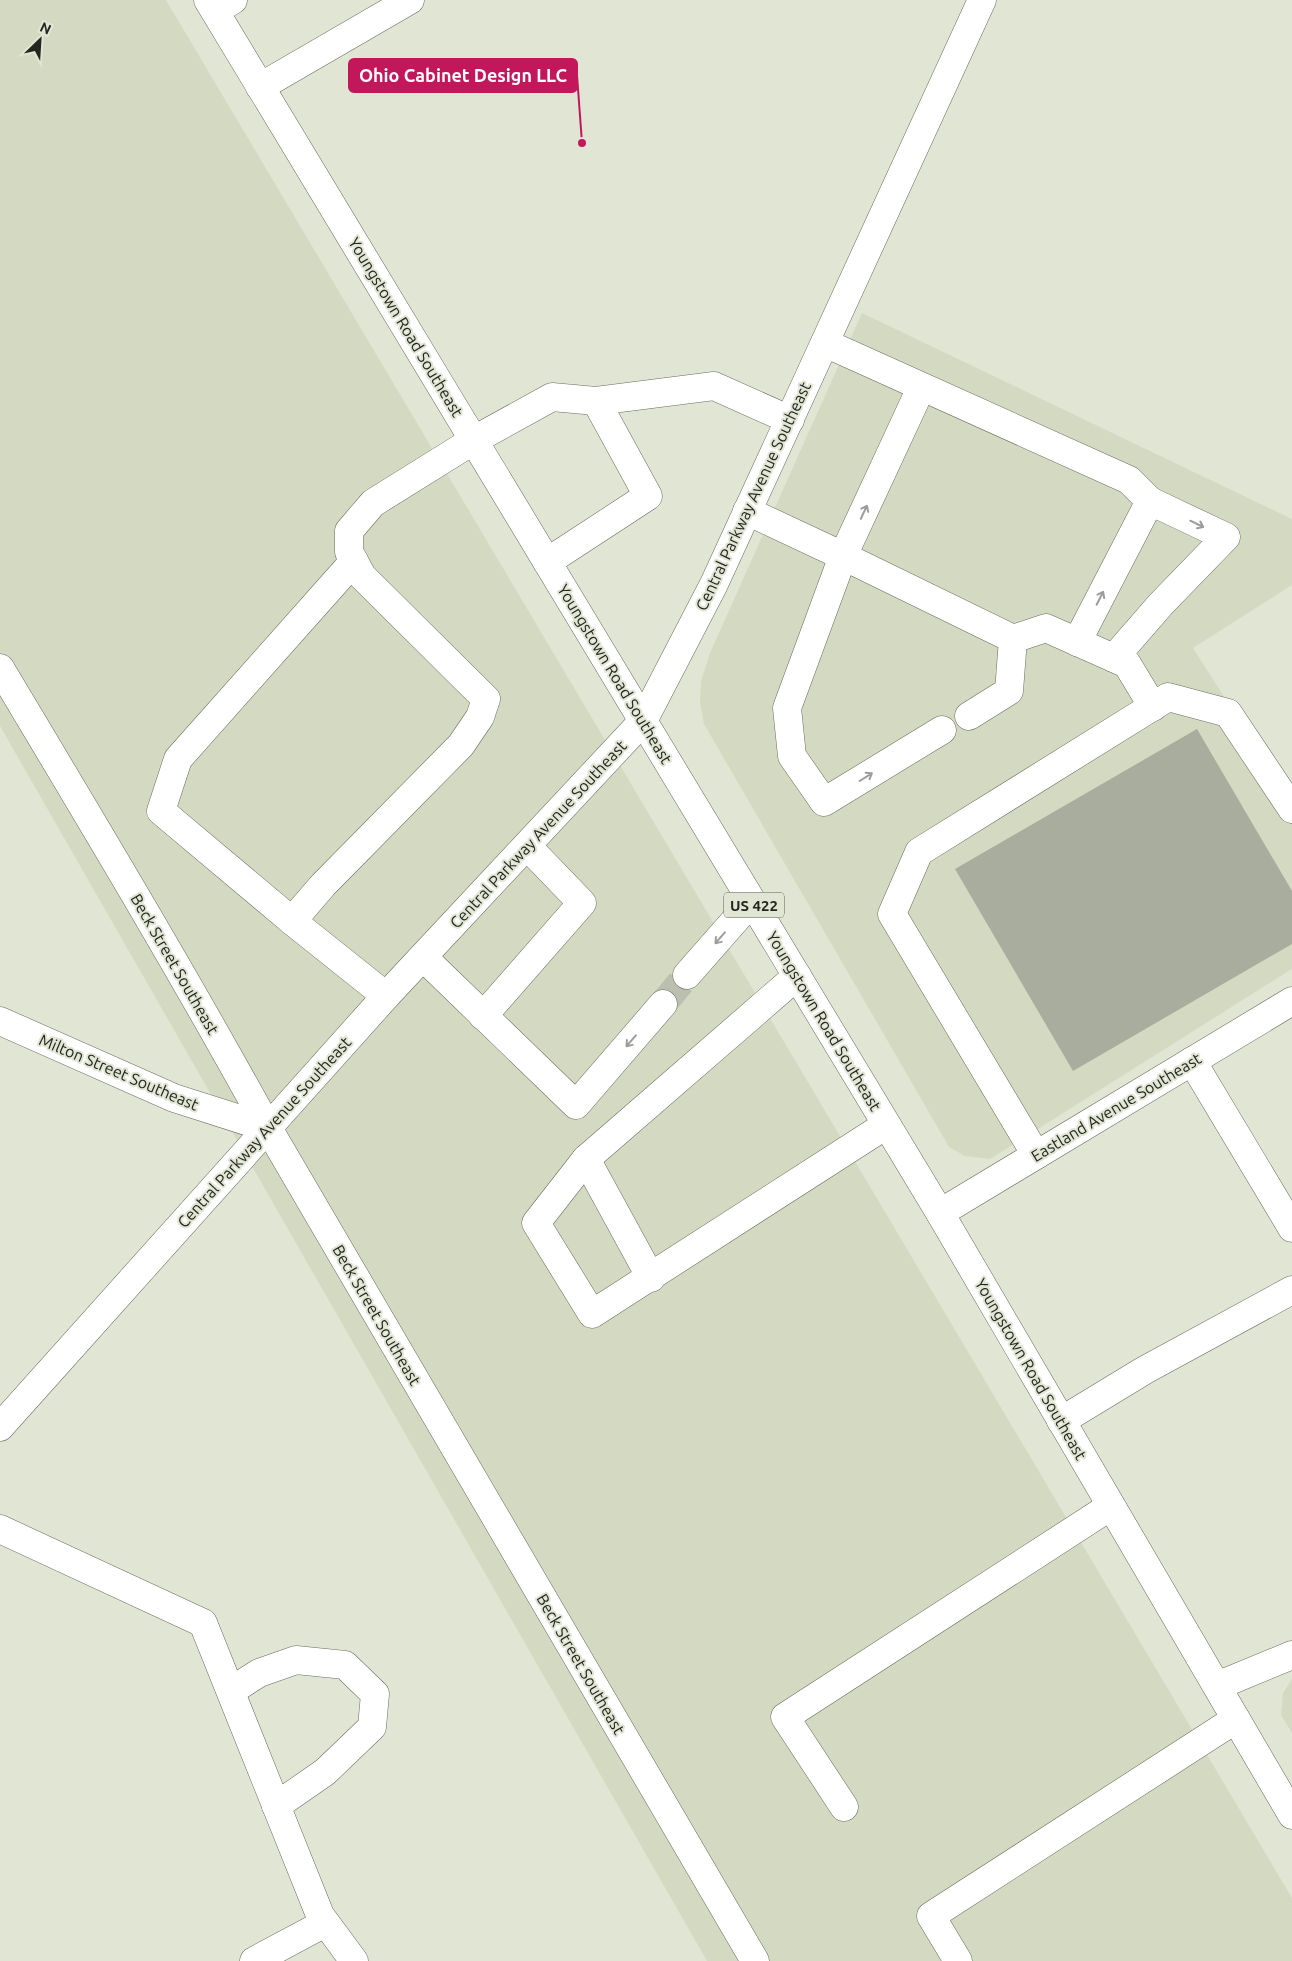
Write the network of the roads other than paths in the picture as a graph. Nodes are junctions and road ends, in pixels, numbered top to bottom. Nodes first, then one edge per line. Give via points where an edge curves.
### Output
1 (410, 0) edge
2 (982, 0) edge
3 (219, 4) edge
4 (260, 87) junction
5 (825, 343) junction
6 (921, 388) junction
7 (596, 400) junction
8 (790, 420) junction
9 (474, 440) junction
10 (1150, 501) junction
11 (748, 511) junction
12 (843, 556) junction
13 (354, 561) junction
14 (547, 562) junction
15 (1013, 639) junction
16 (1077, 642) junction
17 (1114, 658) junction
18 (0, 668) edge
19 (1153, 707) junction
20 (969, 716) dead end
21 (643, 721) junction
22 (942, 730) dead end
23 (1292, 809) edge
24 (526, 846) junction
25 (752, 901) junction
26 (292, 921) junction
27 (423, 957) junction
28 (687, 975) tunnel mouth
29 (797, 976) junction
30 (386, 996) junction
31 (1292, 1001) edge
32 (662, 1004) tunnel mouth
33 (483, 1016) junction
34 (0, 1021) edge
35 (1192, 1061) junction
36 (886, 1125) junction
37 (268, 1128) junction
38 (1036, 1156) junction
39 (586, 1159) junction
40 (940, 1214) junction
41 (1292, 1228) edge
42 (651, 1278) junction
43 (1292, 1290) edge
44 (1062, 1421) junction
45 (0, 1427) edge
46 (1111, 1506) junction
47 (0, 1529) edge
48 (1292, 1655) edge
49 (1217, 1686) junction
50 (231, 1692) junction
51 (1236, 1719) junction
52 (276, 1806) junction
53 (844, 1807) dead end
54 (1292, 1815) edge
55 (325, 1922) junction
56 (254, 1961) edge
57 (354, 1961) edge
58 (754, 1961) edge
59 (958, 1961) edge

1 - 4 street
2 - 5 street, Central Parkway Avenue Southeast
3 - 4 street, Youngstown Road Southeast / US 422
4 - 9 street, Youngstown Road Southeast / US 422
5 - 6 street
5 - 8 street, Central Parkway Avenue Southeast
6 - 10 street via 1130,480
12 -> 6 street
7 - 8 street via 714,386
7 - 9 street via 552,397
7 - 14 street via 648,496
8 - 11 street, Central Parkway Avenue Southeast
9 - 13 street via 372,502 349,531 348,552
9 - 14 street, Youngstown Road Southeast / US 422
16 -> 10 street
10 -> 17 street via 1226,537
11 - 12 street
11 - 21 street, Central Parkway Avenue Southeast
12 - 15 street
12 -> 22 street via 787,708 792,756 824,802
13 - 26 street via 362,576 486,698 480,717 461,745 323,885
13 - 26 street via 178,758 161,811
14 - 21 street, Youngstown Road Southeast / US 422
15 - 16 street via 1046,628
15 - 20 street via 1009,691
16 - 17 street
17 - 19 street via 1127,664
18 - 37 street, Beck Street Southeast
19 - 23 street via 1168,697 1228,714
19 - 38 street via 919,852 892,914
21 - 24 street, Central Parkway Avenue Southeast
21 - 25 street, Youngstown Road Southeast / US 422
24 - 27 street, Central Parkway Avenue Southeast
24 - 33 street via 582,903
25 -> 28 street
25 - 29 street, Youngstown Road Southeast / US 422
26 - 30 street
27 - 30 street, Central Parkway Avenue Southeast
27 - 33 street
29 - 36 street, Youngstown Road Southeast / US 422
29 - 39 street
30 - 37 street, Central Parkway Avenue Southeast
31 - 35 street, Eastland Avenue Southeast
32 -> 33 street via 576,1104
34 - 37 street, Milton Street Southeast via 174,1098
35 - 38 street, Eastland Avenue Southeast
35 - 41 street
36 - 40 street, Youngstown Road Southeast / US 422
36 - 42 street
37 - 45 street, Central Parkway Avenue Southeast
37 - 58 street, Beck Street Southeast
38 - 40 street, Eastland Avenue Southeast
39 - 42 street
39 - 42 street via 536,1223 592,1314
40 - 44 street, Youngstown Road Southeast / US 422
43 - 44 street via 1145,1370
44 - 46 street, Youngstown Road Southeast / US 422
46 - 49 street, Youngstown Road Southeast / US 422
46 - 53 street via 785,1717
47 - 50 street via 203,1623
48 - 49 street
49 - 51 street, Youngstown Road Southeast / US 422
50 - 52 street
50 - 52 street via 259,1673 296,1660 345,1665 375,1694 372,1727 325,1772
51 - 54 street, Youngstown Road Southeast / US 422
51 - 59 street via 931,1916
52 - 55 street
55 - 56 street
55 - 57 street

